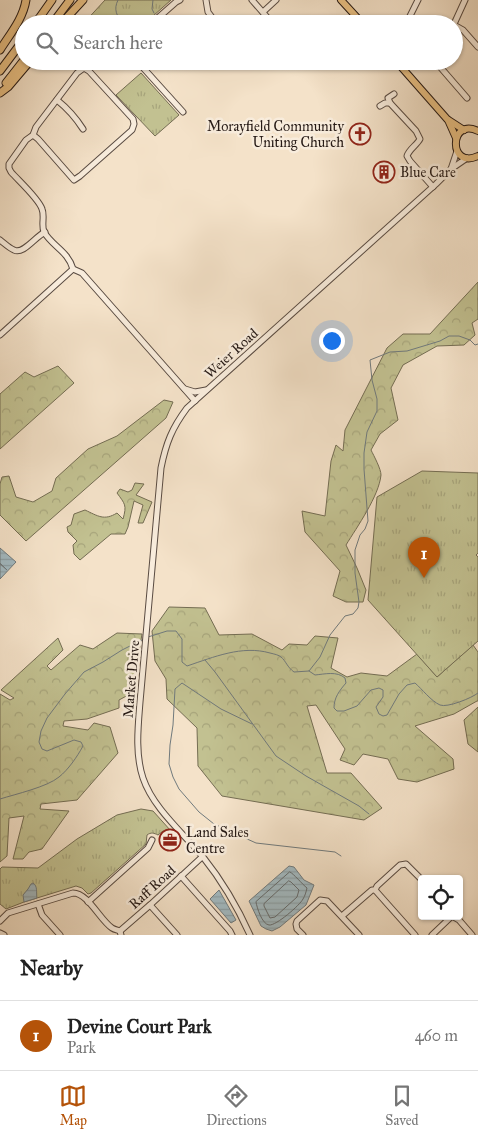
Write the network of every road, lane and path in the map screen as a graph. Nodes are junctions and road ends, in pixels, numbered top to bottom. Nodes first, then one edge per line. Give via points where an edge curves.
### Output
1 (26, 0) edge
2 (52, 0) edge
3 (70, 0) edge
4 (83, 0) edge
5 (180, 0) edge
6 (206, 0) edge
7 (252, 0) edge
8 (276, 0) edge
9 (341, 0) edge
10 (418, 0) edge
11 (465, 0) edge
12 (263, 12) junction
13 (22, 15) edge
14 (41, 15) edge
15 (59, 15) edge
16 (69, 15) edge
17 (164, 15) edge
18 (210, 15) edge
19 (266, 15) edge
20 (355, 15) edge
21 (410, 15) edge
22 (458, 15) edge
23 (15, 27) edge
24 (463, 30) edge
25 (478, 48) edge
26 (0, 50) edge
27 (15, 51) edge
28 (16, 70) edge
29 (22, 70) edge
30 (81, 70) edge
31 (87, 70) edge
32 (145, 70) edge
33 (404, 70) edge
34 (443, 70) edge
35 (0, 71) edge
36 (0, 92) edge
37 (394, 94) dead end
38 (467, 98) dead end
39 (57, 100) junction
40 (390, 103) junction
41 (380, 106) dead end
42 (183, 112) dead end
43 (447, 119) junction
44 (476, 128) edge
45 (83, 129) dead end
46 (464, 130) junction
47 (33, 135) junction
48 (456, 138) junction
49 (457, 151) junction
50 (478, 157) edge
51 (467, 158) junction
52 (450, 169) junction
53 (433, 187) junction
54 (44, 232) junction
55 (0, 240) edge
56 (73, 269) junction
57 (0, 335) edge
58 (184, 389) junction
59 (206, 390) junction
60 (195, 401) junction
61 (152, 840) dead end
62 (202, 857) junction
63 (181, 876) junction
64 (418, 876) edge
65 (375, 890) junction
66 (88, 902) junction
67 (38, 904) junction
68 (150, 905) junction
69 (342, 916) junction
70 (448, 920) edge
71 (459, 920) edge
72 (0, 921) edge
73 (0, 933) edge
74 (121, 933) edge
75 (4, 935) edge
76 (60, 935) edge
77 (177, 935) edge
78 (232, 935) edge
79 (250, 935) edge
80 (303, 935) edge
81 (359, 935) edge
82 (415, 935) edge
83 (432, 935) edge
84 (472, 935) edge

1 - 13 highway
2 - 14 highway
3 - 15 highway
4 - 16 highway
5 - 17 street
6 - 18 street
7 - 12 street
8 - 12 street
9 - 20 main road
10 - 21 street
11 - 22 street
12 - 19 street
23 - 26 highway
24 - 25 street
27 - 35 highway
28 - 36 highway
29 - 36 highway
30 - 39 street
31 - 47 street via 132,119 132,130 74,180
32 - 42 street
33 - 43 main road
34 - 38 street
37 - 40 street via 388,98
39 - 45 street
39 - 47 street
40 - 41 street
40 - 53 street via 420,138 407,156
43 - 46 main road
43 - 48 main road
44 - 46 main road
46 - 48 main road
47 - 54 street via 26,140 9,168 41,205
48 - 49 main road
49 - 51 main road
49 - 52 street, Weier Road
50 - 51 main road
51 - 52 street, Weier Road
52 - 53 street, Weier Road
53 - 59 street, Weier Road
54 - 55 street via 23,251 12,250
54 - 56 street via 71,260
56 - 57 street
56 - 58 street via 82,273
58 - 59 street
58 - 60 street
59 - 60 street, Weier Road
60 - 62 street, Market Drive via 174,427 161,468 137,738 143,779 152,797
61 - 66 street via 148,848
62 - 63 street, Raff Road
62 - 79 street, Market Drive via 221,881
63 - 68 street, Raff Road
63 - 78 street
64 - 65 street via 406,864 400,864
65 - 69 street
65 - 82 street
66 - 67 street via 73,893
66 - 74 street
67 - 72 street via 8,913
67 - 76 street via 42,915
68 - 74 street, Raff Road
68 - 77 street
69 - 80 street via 327,901 320,900 297,921 297,929
69 - 81 street
70 - 83 street
71 - 84 street
73 - 75 street

